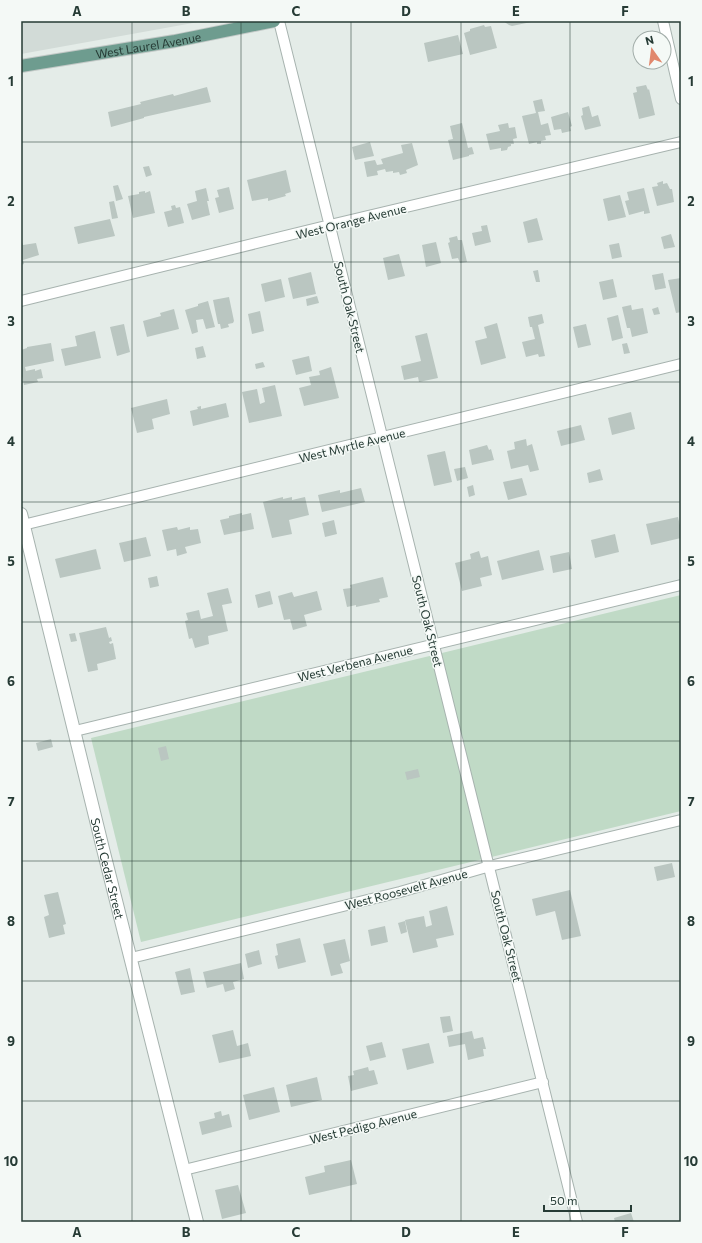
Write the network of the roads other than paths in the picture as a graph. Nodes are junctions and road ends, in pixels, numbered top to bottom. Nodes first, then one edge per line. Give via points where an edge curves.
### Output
1 (274, 21) edge
2 (279, 21) edge
3 (663, 21) edge
4 (21, 66) edge
5 (681, 99) edge
6 (681, 142) edge
7 (330, 226) junction
8 (21, 302) edge
9 (681, 364) edge
10 (383, 437) junction
11 (22, 520) edge
12 (681, 585) edge
13 (434, 644) junction
14 (75, 732) junction
15 (681, 820) edge
16 (490, 866) junction
17 (130, 958) junction
18 (543, 1082) junction
19 (184, 1170) junction
20 (197, 1222) edge
21 (577, 1222) edge

1 - 4 main road, West Laurel Avenue via 175,41
2 - 7 street, South Oak Street
3 - 5 street
6 - 7 street, West Orange Avenue
7 - 8 street, West Orange Avenue
7 - 10 street, South Oak Street
9 - 10 street, West Myrtle Avenue
10 - 11 street, West Myrtle Avenue
10 - 13 street, South Oak Street
11 - 14 street, South Cedar Street
12 - 13 street, West Verbena Avenue
13 - 14 street, West Verbena Avenue
13 - 16 street, South Oak Street
14 - 17 street, South Cedar Street
15 - 16 street, West Roosevelt Avenue
16 - 17 street, West Roosevelt Avenue via 400,892
16 - 18 street, South Oak Street
17 - 19 street, South Cedar Street
18 - 19 street, West Pedigo Avenue
18 - 21 street, South Oak Street
19 - 20 street, South Cedar Street

